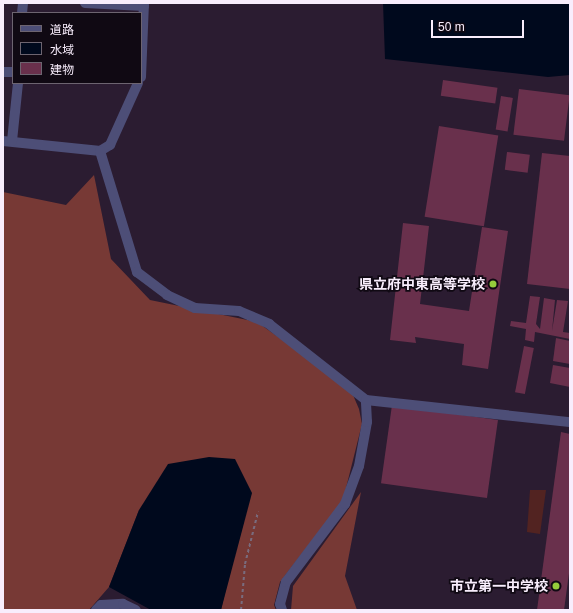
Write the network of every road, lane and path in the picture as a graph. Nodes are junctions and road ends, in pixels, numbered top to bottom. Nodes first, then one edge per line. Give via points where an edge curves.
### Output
1 (85, 3) edge
2 (144, 4) edge
3 (142, 53) edge
4 (18, 84) edge
5 (138, 84) edge
6 (8, 141) edge
7 (100, 151) junction
8 (366, 400) junction
9 (570, 422) edge
10 (258, 512) dead end
11 (96, 610) edge
12 (136, 610) edge
13 (241, 610) edge
14 (282, 610) edge

1 - 2 street
2 - 3 street
4 - 6 street
5 - 7 street via 110,145
6 - 7 street
7 - 8 street via 138,272 167,295 195,308 239,311 269,324
8 - 9 street
8 - 14 street via 367,422 359,466 345,504 286,582 280,604
10 - 13 path via 245,564
11 - 12 street via 101,605 123,604

